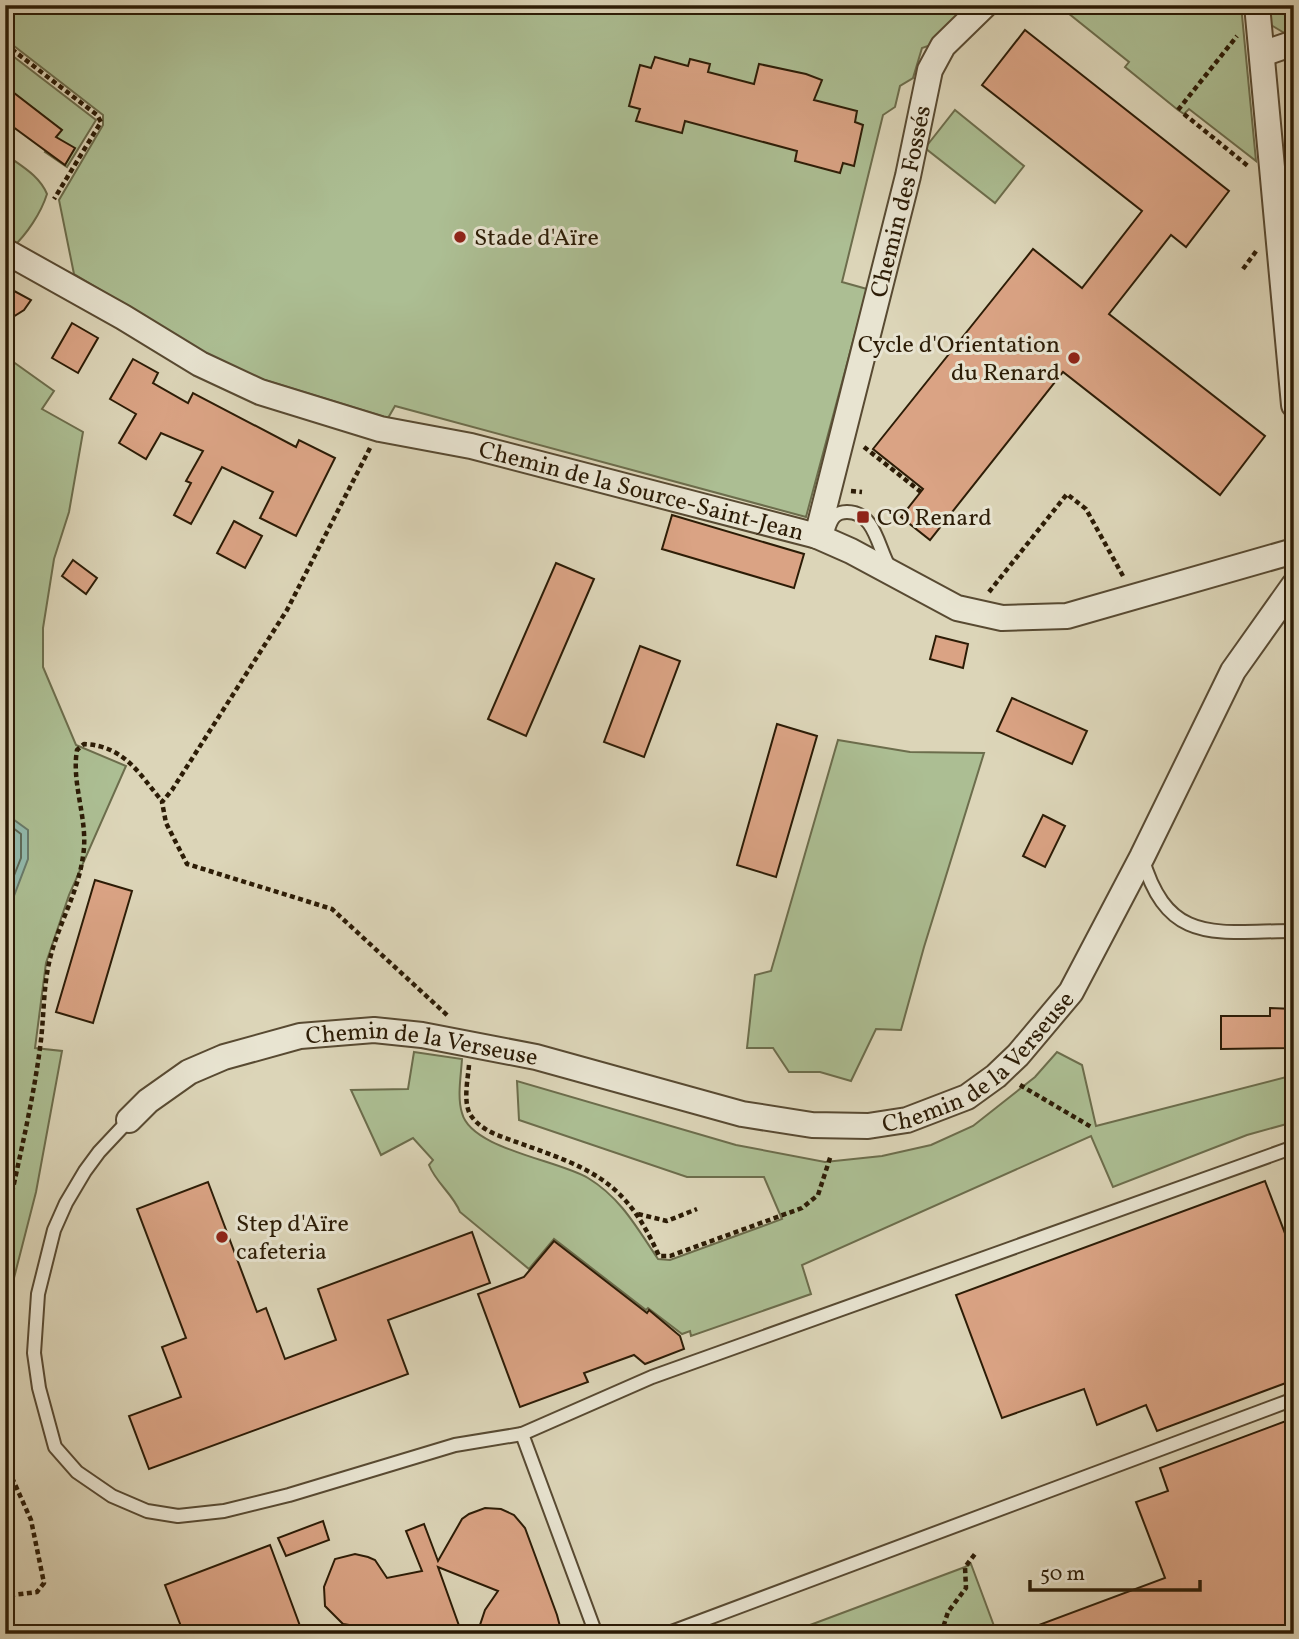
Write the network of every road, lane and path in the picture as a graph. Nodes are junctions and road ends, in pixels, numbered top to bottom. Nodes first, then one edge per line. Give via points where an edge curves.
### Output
1 (985, 5) edge
2 (1257, 5) edge
3 (1240, 32) dead end
4 (1294, 43) edge
5 (5, 44) edge
6 (1262, 54) junction
7 (1178, 110) dead end
8 (1184, 114) dead end
9 (1249, 175) dead end
10 (54, 199) dead end
11 (5, 251) edge
12 (1294, 405) edge
13 (380, 429) junction
14 (865, 448) dead end
15 (921, 492) dead end
16 (822, 538) junction
17 (1294, 551) edge
18 (894, 574) junction
19 (1124, 577) dead end
20 (1294, 585) edge
21 (994, 586) dead end
22 (162, 802) junction
23 (1142, 857) junction
24 (1294, 931) edge
25 (448, 1039) junction
26 (469, 1057) dead end
27 (1019, 1085) dead end
28 (129, 1120) joint
29 (1093, 1128) dead end
30 (1294, 1147) edge
31 (831, 1155) dead end
32 (697, 1209) dead end
33 (637, 1214) junction
34 (5, 1226) edge
35 (1294, 1399) edge
36 (522, 1434) junction
37 (5, 1462) edge
38 (975, 1554) dead end
39 (5, 1596) edge
40 (596, 1634) edge
41 (666, 1634) edge
42 (941, 1634) edge

1 - 16 street, Chemin des Fossés via 943,46 930,70
2 - 6 street
3 - 7 path
4 - 6 street
5 - 10 path via 101,122
6 - 12 street
8 - 9 path via 1248,164
11 - 13 street, Chemin de la Source-Saint-Jean via 230,379
13 - 16 street, Chemin de la Source-Saint-Jean via 471,446
13 - 22 path via 287,610
14 - 15 path
16 - 18 street, Chemin de la Source-Saint-Jean
16 - 18 lane via 832,518 841,512 863,517
17 - 18 street, Chemin de la Source-Saint-Jean via 1118,602 1037,618 1002,618 957,608
19 - 21 path via 1086,509 1067,494
20 - 23 street, Chemin de la Verseuse via 1233,671
22 - 25 path via 166,823 187,864 337,912 446,1014 451,1021
22 - 34 path via 138,769 116,753 91,744 77,750 84,854 48,967 40,1047
23 - 24 lane via 1164,906 1195,928
23 - 25 street, Chemin de la Verseuse via 1071,992 1018,1055 967,1097 908,1120 837,1127 752,1116 536,1056
25 - 28 street, Chemin de la Verseuse via 374,1030 300,1036 257,1046 189,1072
26 - 33 path via 468,1108 479,1125 592,1172
27 - 29 path
28 - 36 lane, Chemin de la Verseuse via 99,1152 66,1203 54,1230 38,1294 34,1353 38,1388 55,1447 77,1472 112,1496 147,1511 178,1516 224,1511 455,1445
30 - 36 lane, Chemin de la Verseuse via 652,1377
31 - 33 path via 818,1195 802,1208 670,1256 659,1256
32 - 33 path via 667,1221
35 - 41 lane
36 - 40 lane
37 - 39 path via 26,1505 44,1583 31,1594
38 - 42 path via 965,1567 964,1591 948,1612

